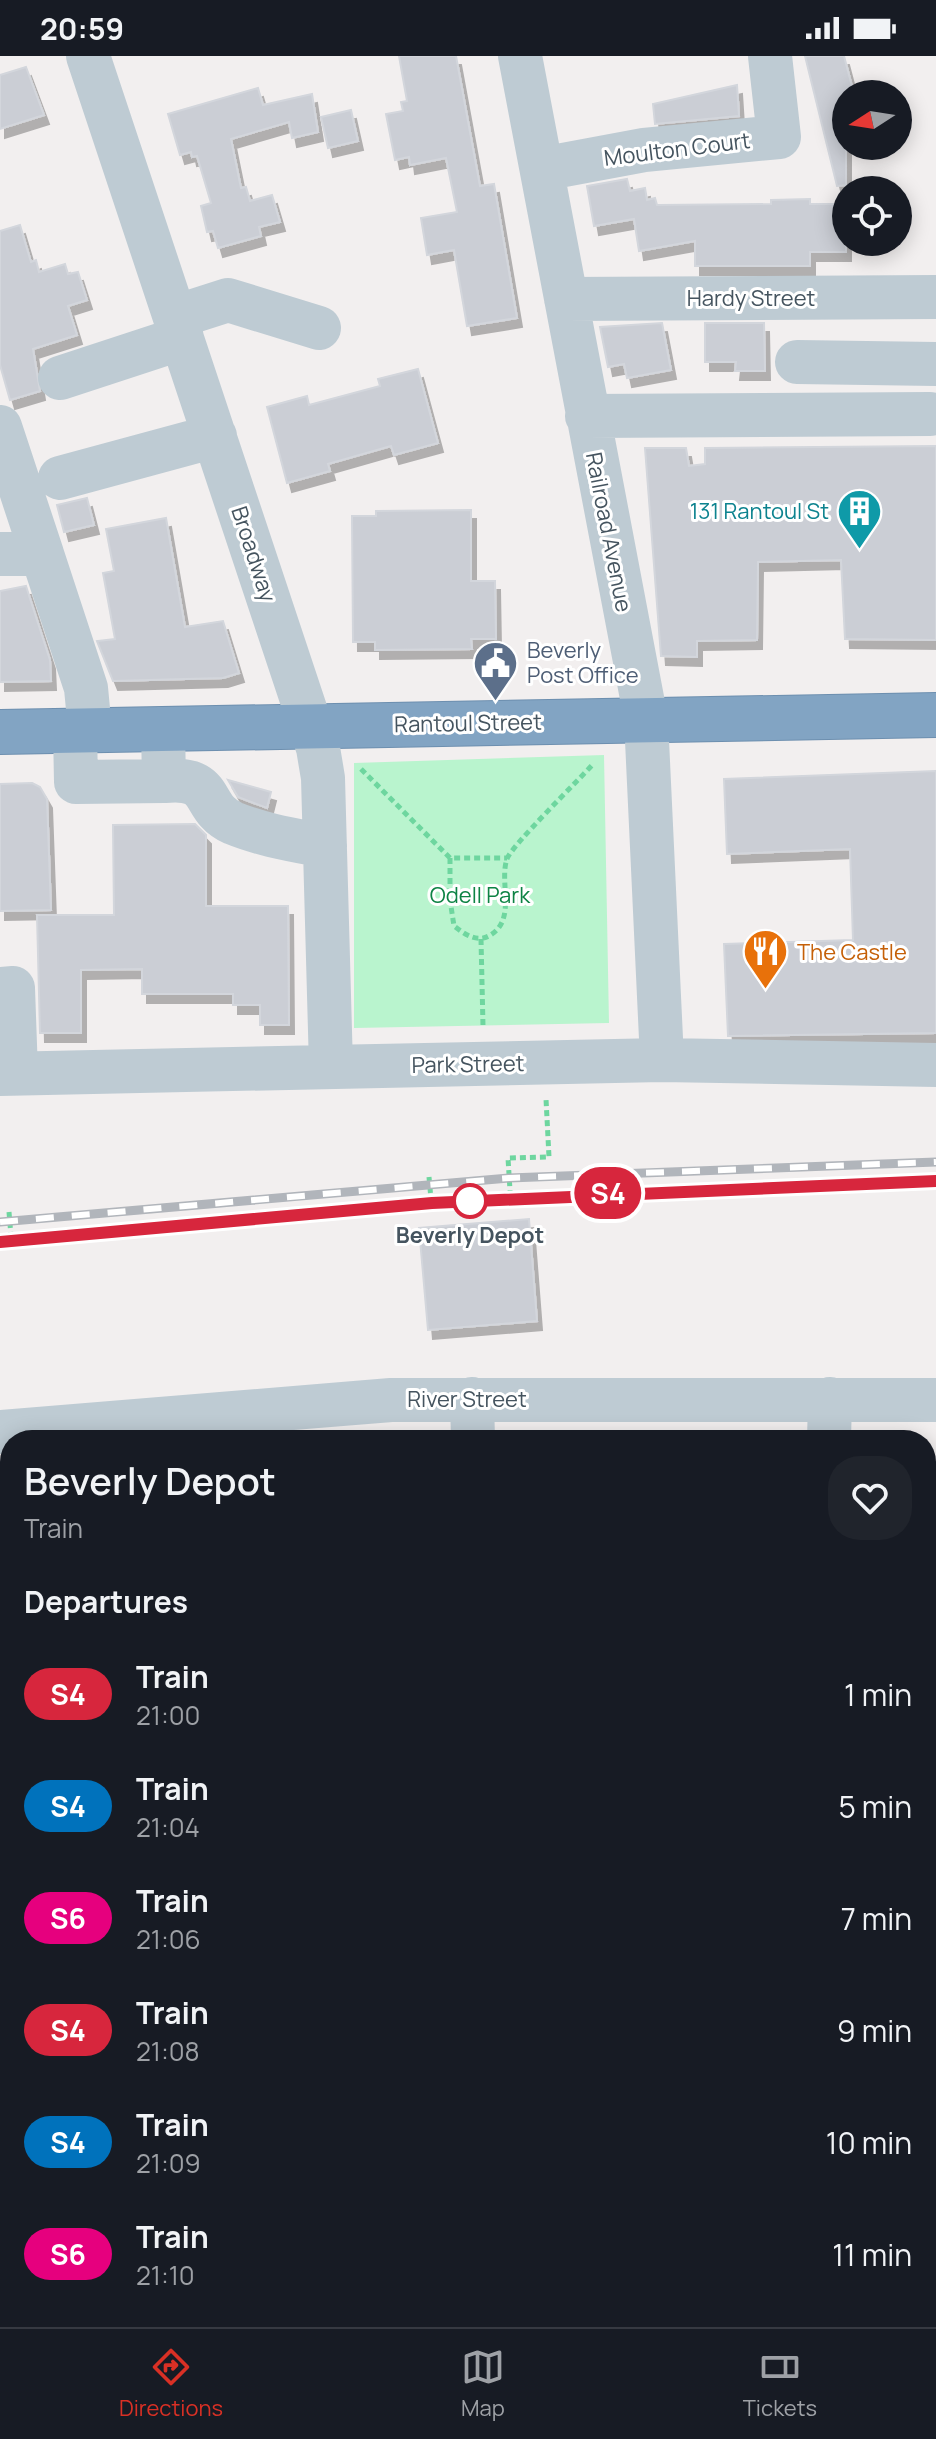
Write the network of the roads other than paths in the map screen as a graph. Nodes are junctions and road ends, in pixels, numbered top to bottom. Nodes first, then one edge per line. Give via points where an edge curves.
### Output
1 (88, 56) edge
2 (520, 56) edge
3 (770, 56) edge
4 (542, 169) junction
5 (936, 297) edge
6 (566, 299) junction
7 (179, 328) junction
8 (319, 328) dead end
9 (797, 362) dead end
10 (936, 364) edge
11 (60, 378) dead end
12 (930, 414) dead end
13 (587, 416) junction
14 (0, 427) edge
15 (215, 436) junction
16 (7, 469) edge
17 (60, 478) dead end
18 (21, 554) edge
19 (936, 715) edge
20 (646, 719) junction
21 (312, 727) junction
22 (163, 729) junction
23 (82, 730) junction
24 (0, 732) edge
25 (164, 781) junction
26 (325, 846) junction
27 (0, 989) edge
28 (662, 1060) junction
29 (936, 1065) edge
30 (331, 1067) junction
31 (8, 1073) edge
32 (936, 1400) edge
33 (472, 1419) edge
34 (829, 1420) edge
35 (354, 1421) edge
36 (115, 1430) edge

1 - 7 street, Broadway
2 - 4 street, Railroad Avenue
3 - 4 street, Moulton Court via 779,137 644,150
4 - 6 street, Railroad Avenue
5 - 6 street, Hardy Street
6 - 13 street, Railroad Avenue
7 - 8 street via 228,300
7 - 11 street
7 - 15 street, Broadway
9 - 10 street
12 - 13 street
13 - 20 street, Railroad Avenue
14 - 16 street
15 - 17 street
15 - 21 street, Broadway
16 - 18 street
18 - 23 street via 86,688
19 - 20 highway, Rantoul Street
20 - 21 highway, Rantoul Street
20 - 28 street, Railroad Avenue
21 - 22 highway, Rantoul Street
21 - 26 street, Broadway via 323,778
22 - 23 highway, Rantoul Street
22 - 25 street
23 - 24 highway, Rantoul Street
23 - 25 street via 76,782
25 - 26 street via 185,779 206,791 216,812 231,822
26 - 30 street, Broadway
27 - 31 street via 13,988
28 - 29 street, Park Street
28 - 30 street, Park Street
30 - 31 street, Park Street
32 - 34 street, River Street
33 - 34 street, River Street
33 - 35 street, River Street
35 - 36 street, River Street

